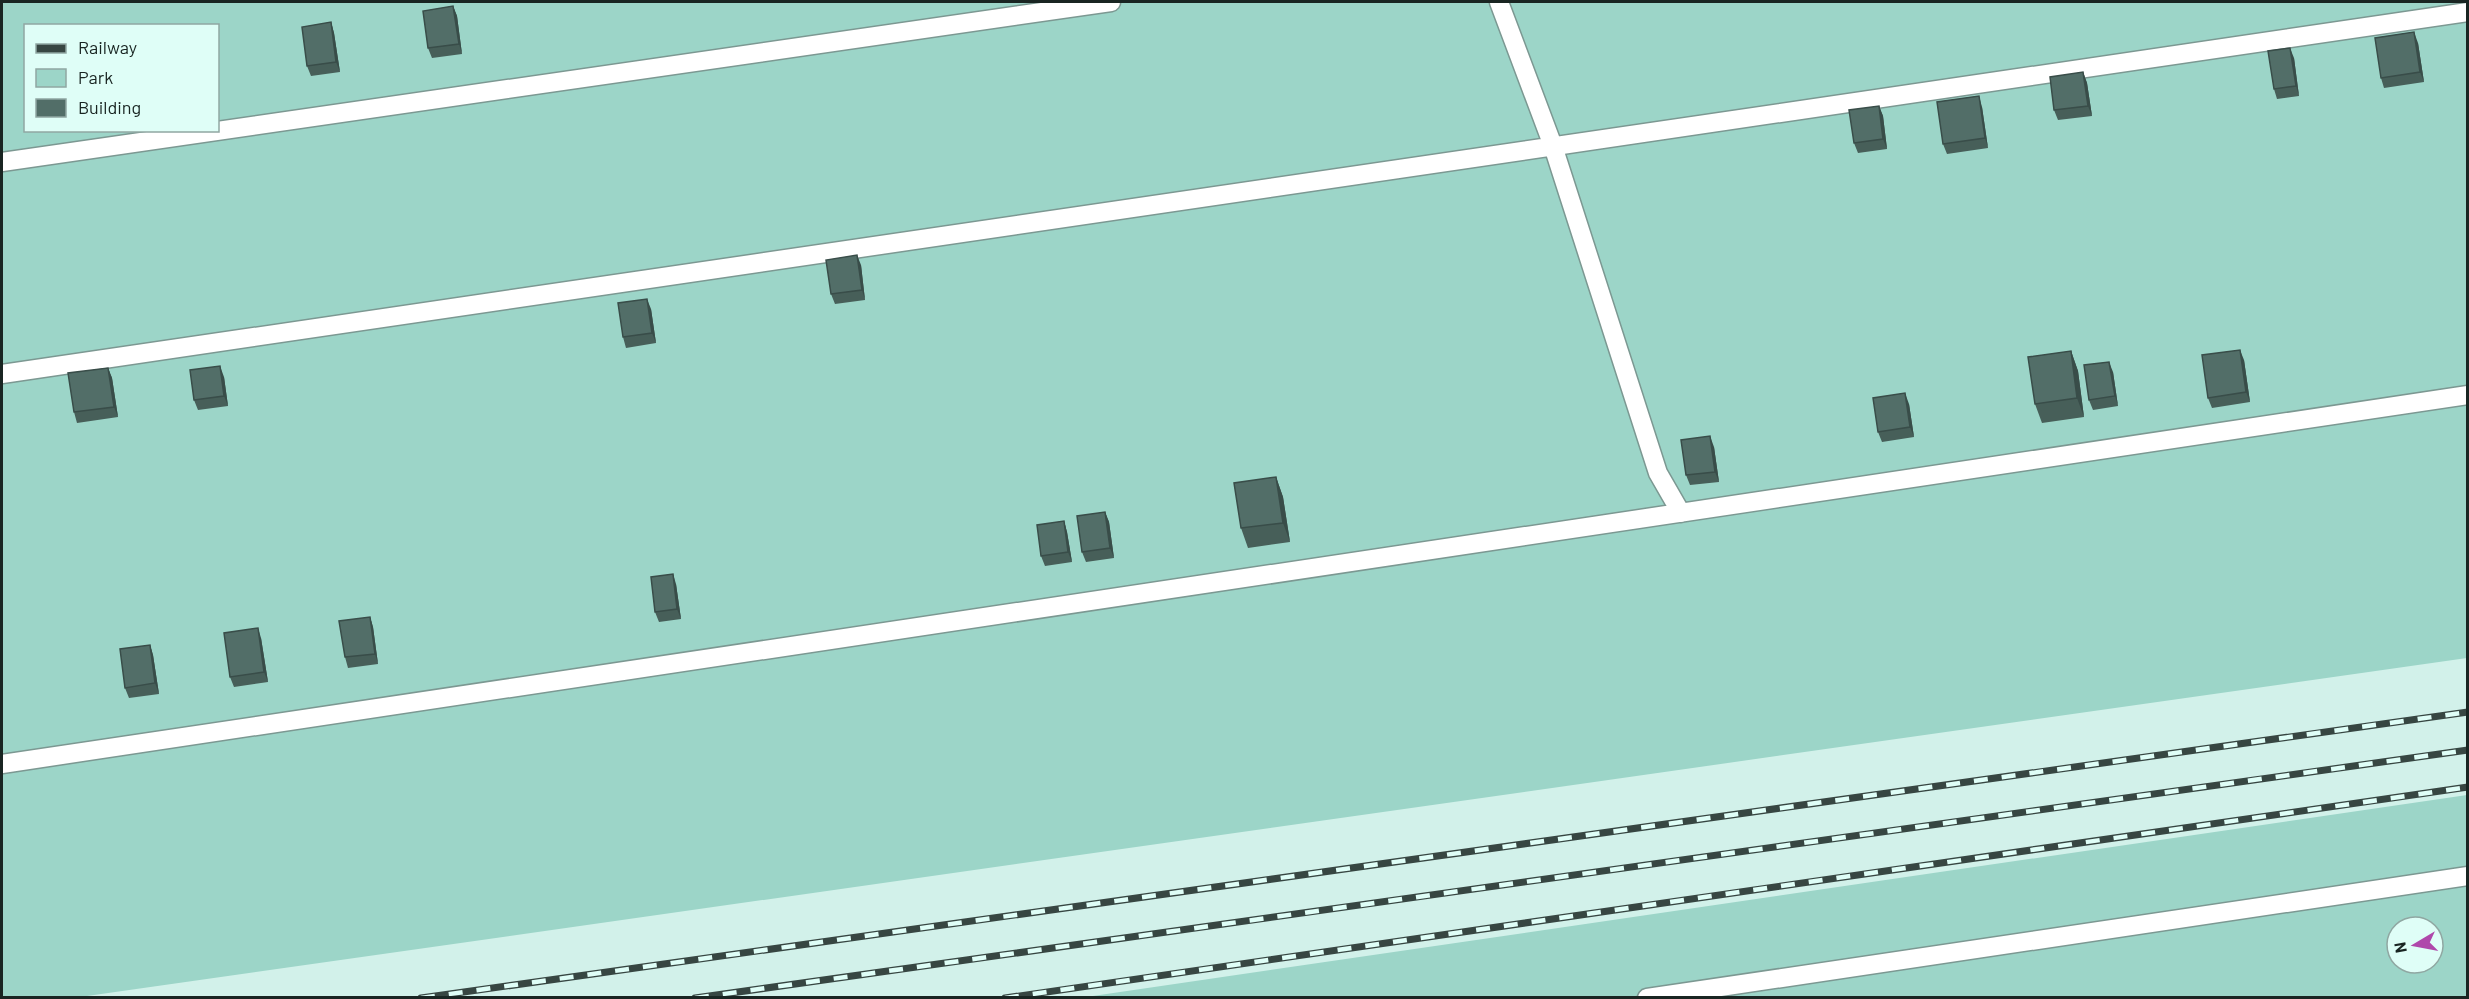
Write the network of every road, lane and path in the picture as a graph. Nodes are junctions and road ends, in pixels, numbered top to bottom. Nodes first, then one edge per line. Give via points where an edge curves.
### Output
1 (1111, 2) edge
2 (1499, 2) edge
3 (2468, 12) edge
4 (219, 131) edge
5 (210, 132) edge
6 (1553, 146) junction
7 (2, 162) edge
8 (2, 374) edge
9 (2468, 395) edge
10 (1681, 513) junction
11 (2, 764) edge
12 (2468, 876) edge
13 (1647, 998) edge

1 - 4 lane
2 - 6 lane
3 - 6 lane
5 - 7 lane
6 - 8 lane
6 - 10 lane via 1658,473
9 - 10 lane
10 - 11 lane
12 - 13 lane

